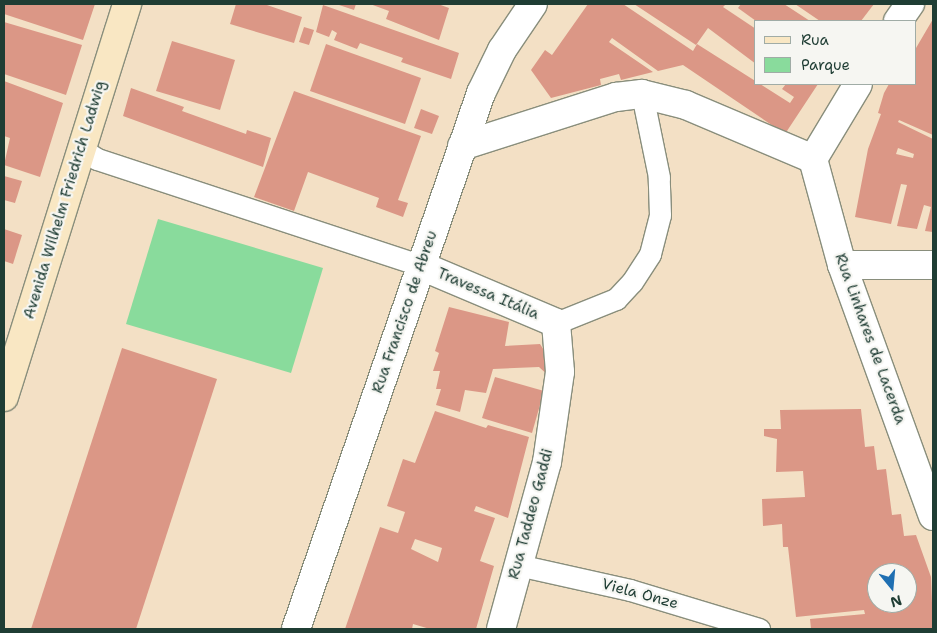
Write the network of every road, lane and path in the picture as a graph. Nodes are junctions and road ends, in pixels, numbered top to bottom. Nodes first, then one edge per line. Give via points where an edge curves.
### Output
1 (127, 4) edge
2 (533, 4) edge
3 (910, 4) edge
4 (899, 20) edge
5 (857, 85) edge
6 (642, 94) junction
7 (462, 146) junction
8 (80, 148) junction
9 (813, 159) junction
10 (419, 265) junction
11 (842, 265) junction
12 (933, 265) edge
13 (556, 323) junction
14 (4, 397) edge
15 (933, 516) edge
16 (518, 565) junction
17 (296, 629) edge
18 (501, 629) edge
19 (759, 629) edge

1 - 8 street, Avenida Wilhelm Friedrich Ladwig
2 - 7 street, Rua Francisco de Abreu via 502,50 481,93
3 - 4 street
5 - 9 street
6 - 7 street via 616,97
6 - 9 street via 686,105
6 - 13 lane via 659,177 660,215 650,254 632,282 616,299
7 - 10 street, Rua Francisco de Abreu
8 - 10 lane via 97,159
8 - 14 street, Avenida Wilhelm Friedrich Ladwig
9 - 11 street, Rua Linhares de Lacerda
10 - 13 street, Travessa Itália
10 - 17 street, Rua Francisco de Abreu via 337,517
11 - 12 street
11 - 15 street, Rua Linhares de Lacerda
13 - 16 street, Rua Taddeo Gaddi via 560,372 547,462
16 - 18 street, Rua Taddeo Gaddi
16 - 19 lane, Viela Onze via 630,590

